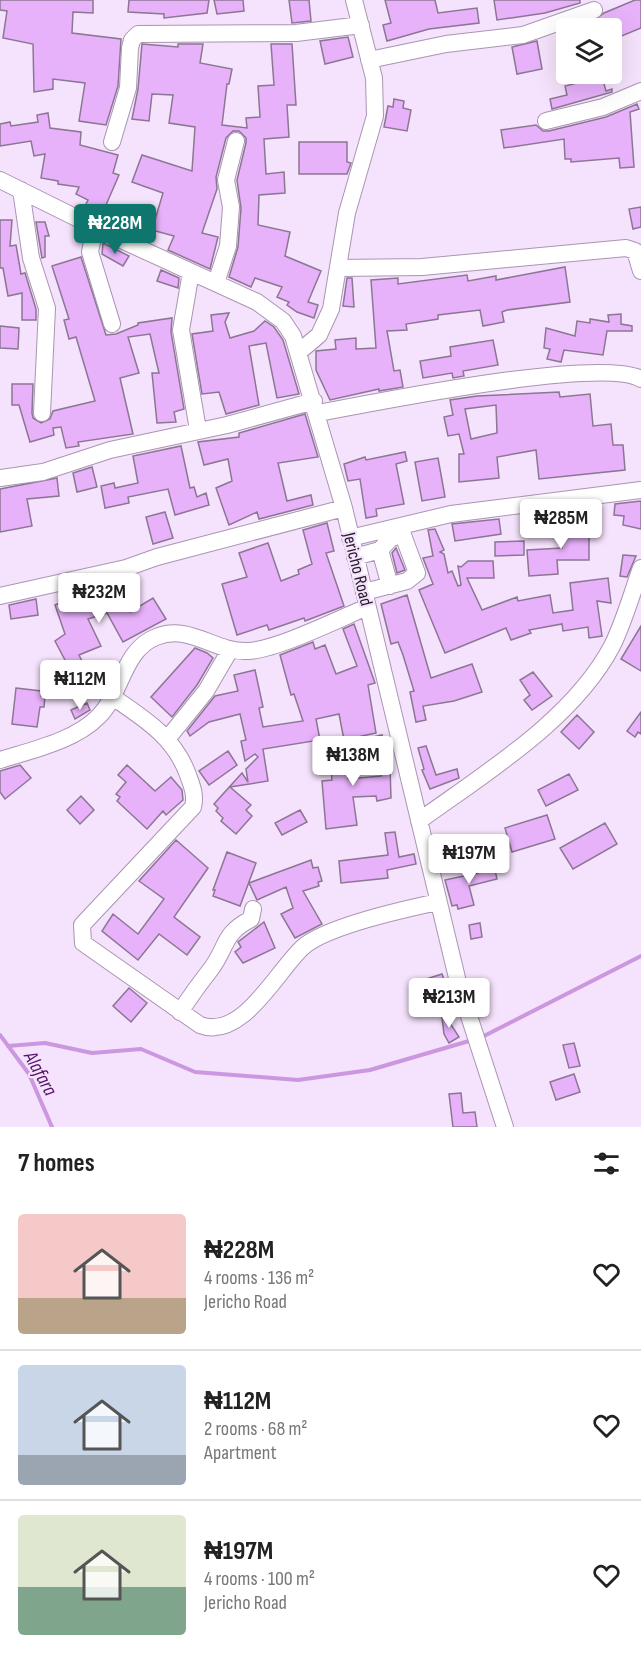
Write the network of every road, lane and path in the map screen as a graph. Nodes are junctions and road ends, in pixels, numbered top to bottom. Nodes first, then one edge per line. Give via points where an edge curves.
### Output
1 (354, 0) edge
2 (594, 10) dead end
3 (361, 25) junction
4 (369, 60) junction
5 (641, 91) edge
6 (546, 121) dead end
7 (236, 141) dead end
8 (112, 142) dead end
9 (0, 180) edge
10 (21, 190) junction
11 (95, 227) junction
12 (636, 248) edge
13 (338, 268) junction
14 (641, 271) edge
15 (191, 272) junction
16 (216, 283) junction
17 (112, 324) dead end
18 (300, 351) junction
19 (641, 379) edge
20 (316, 407) junction
21 (42, 413) dead end
22 (198, 430) junction
23 (0, 477) edge
24 (641, 490) edge
25 (344, 508) junction
26 (350, 538) junction
27 (380, 550) junction
28 (355, 556) junction
29 (641, 568) edge
30 (390, 586) junction
31 (0, 596) edge
32 (365, 600) junction
33 (230, 650) junction
34 (114, 698) junction
35 (168, 738) junction
36 (0, 760) edge
37 (419, 821) junction
38 (438, 902) junction
39 (253, 909) dead end
40 (180, 1012) junction
41 (505, 1127) edge

1 - 3 street
2 - 4 street via 523,35 446,44
3 - 4 street
3 - 8 street via 296,33 138,34 129,48 128,88
4 - 13 street via 374,78 375,116 347,213
5 - 6 street via 603,107
7 - 16 street via 226,180 231,207 228,246
9 - 10 street, Jericho Road
10 - 11 street, Jericho Road
10 - 21 street via 29,248 47,308
11 - 15 street, Jericho Road
11 - 17 street via 90,252
12 - 13 street via 422,267
12 - 14 street
13 - 18 street via 327,323 320,335
15 - 16 street, Jericho Road
15 - 22 street via 181,330
16 - 18 street, Jericho Road via 272,312 293,336
18 - 20 street, Jericho Road
19 - 20 street via 597,372
20 - 22 street
20 - 25 street, Jericho Road
22 - 23 street via 110,450 43,472
24 - 26 street via 451,514
25 - 26 street, Jericho Road
25 - 31 street via 126,568
26 - 28 street, Jericho Road
27 - 28 street
27 - 30 street
27 - 30 street via 391,538 403,535 417,573
28 - 32 street, Jericho Road
29 - 37 street via 612,645 579,691 543,728
30 - 32 street
32 - 33 street via 314,629 251,651
32 - 37 street, Jericho Road
33 - 34 street via 184,633 155,637 133,656
33 - 35 street via 206,691
34 - 35 street
34 - 36 street via 98,718 68,737
35 - 40 street via 194,792 192,807 82,925 83,944
37 - 38 street, Jericho Road
38 - 40 street via 380,915 312,941 229,1026 208,1028
38 - 41 street, Jericho Road via 458,982
39 - 40 street via 251,919 226,938 211,969

